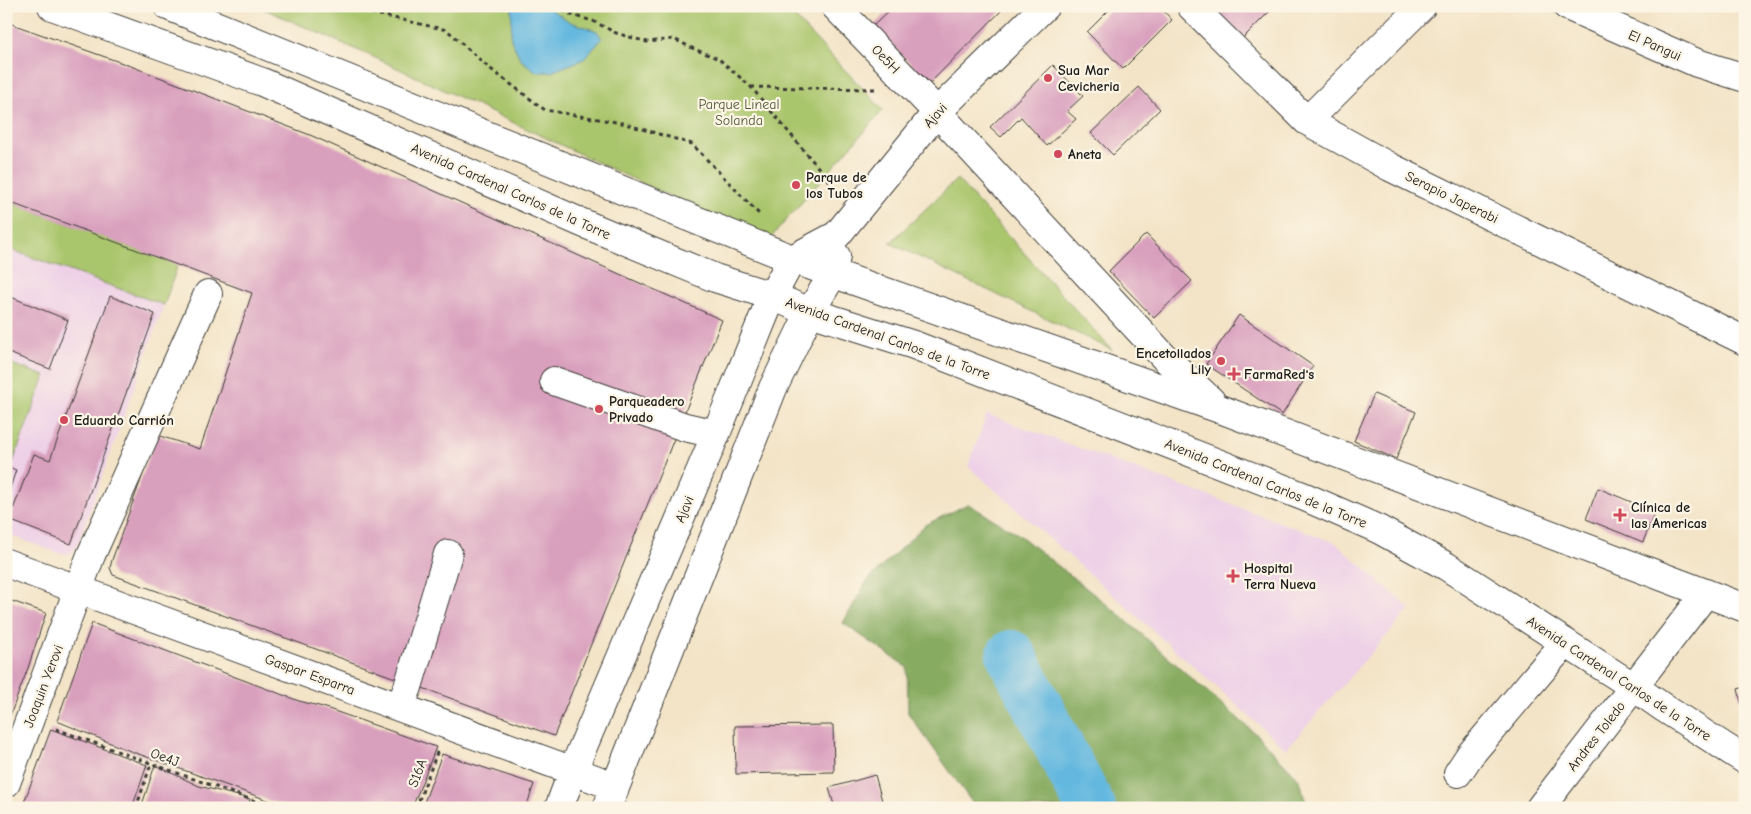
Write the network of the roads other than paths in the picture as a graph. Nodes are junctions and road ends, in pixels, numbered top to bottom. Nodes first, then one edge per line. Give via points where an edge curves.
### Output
1 (52, 6) edge
2 (168, 6) edge
3 (835, 6) edge
4 (1045, 6) edge
5 (1191, 6) edge
6 (1422, 6) edge
7 (1567, 6) edge
8 (1745, 78) edge
9 (937, 112) junction
10 (1307, 121) junction
11 (837, 234) junction
12 (792, 259) junction
13 (833, 274) junction
14 (208, 294) dead end
15 (772, 296) junction
16 (810, 312) junction
17 (1745, 342) edge
18 (554, 381) dead end
19 (1220, 409) junction
20 (716, 434) junction
21 (448, 554) dead end
22 (6, 563) edge
23 (79, 590) junction
24 (1706, 593) junction
25 (1745, 608) edge
26 (1566, 643) junction
27 (1634, 687) junction
28 (400, 707) junction
29 (1745, 760) edge
30 (574, 770) junction
31 (1458, 773) dead end
32 (6, 783) edge
33 (611, 797) edge
34 (560, 808) edge
35 (1540, 808) edge

1 - 15 street, Avenida Cardenal Carlos de la Torre via 262,82 580,222 715,278
2 - 12 street
3 - 9 street, Oe5H
4 - 9 street, Ajavi
5 - 10 street, Serapio Japerabi
6 - 10 street
7 - 8 street, El Pangui via 1697,63
9 - 11 street, Ajavi
9 - 19 street, Oe5H via 1164,357
10 - 17 street, Serapio Japerabi via 1390,167
11 - 12 street, Ajavi
11 - 13 street
12 - 13 street
12 - 15 street, Ajavi
13 - 16 street
13 - 19 street
14 - 23 street, Joaquin Yerovi via 91,555
15 - 16 street, Avenida Cardenal Carlos de la Torre
15 - 20 street, Ajavi
16 - 26 street, Avenida Cardenal Carlos de la Torre via 914,345 1354,518 1446,566
16 - 33 street via 773,388
18 - 20 street via 669,422
19 - 24 street
20 - 30 street, Ajavi
21 - 28 street
22 - 23 street, Gaspar Esparra
23 - 28 street, Gaspar Esparra
23 - 32 street, Joaquin Yerovi
24 - 25 street
24 - 27 street, Andres Toledo
26 - 27 street, Avenida Cardenal Carlos de la Torre
26 - 31 street
27 - 29 street, Avenida Cardenal Carlos de la Torre
27 - 35 street, Andres Toledo
28 - 30 street, Gaspar Esparra
30 - 33 street, Gaspar Esparra
30 - 34 street, Ajavi

